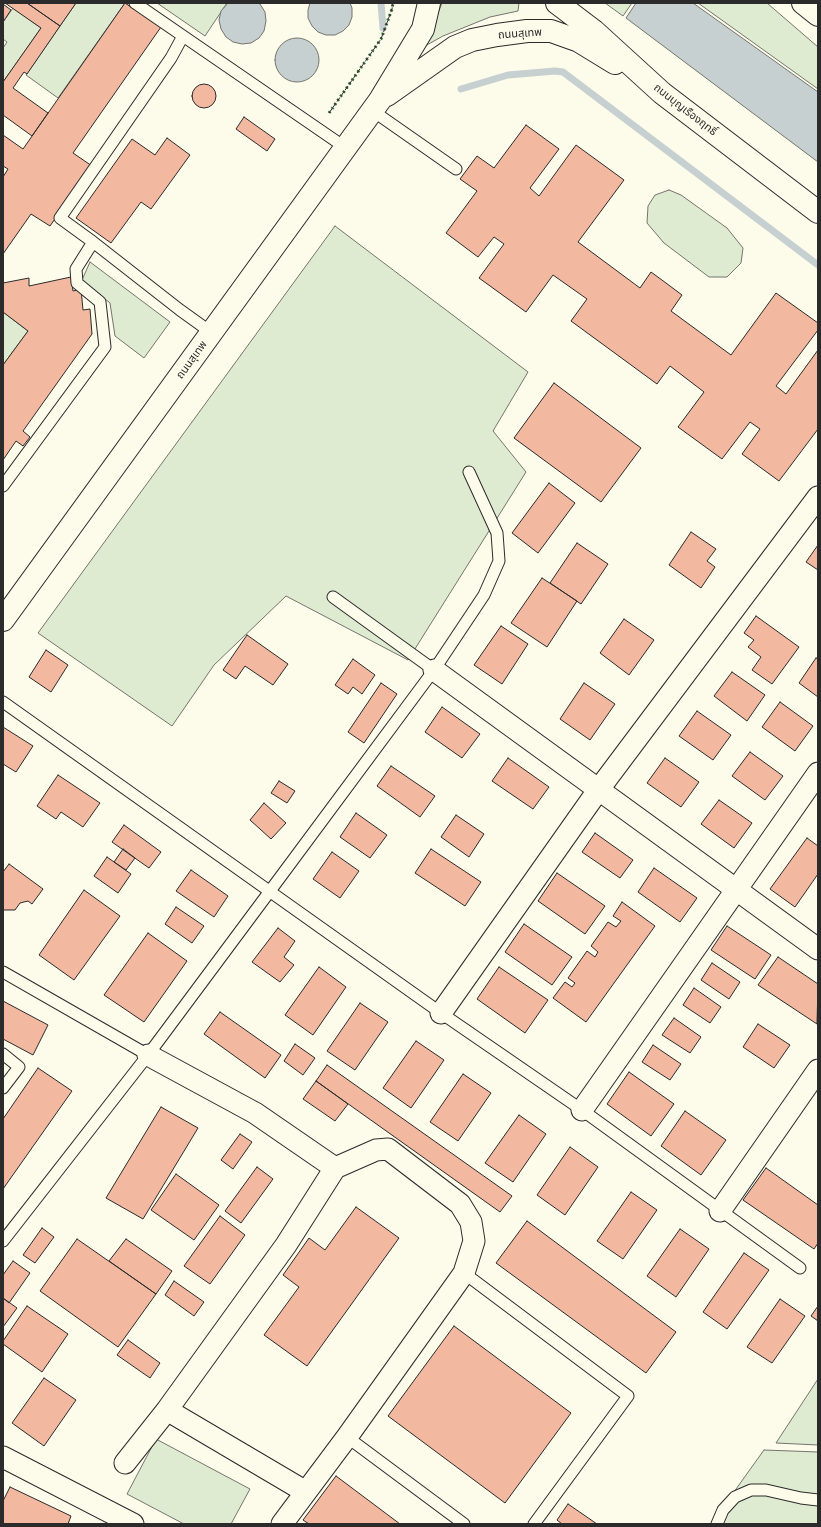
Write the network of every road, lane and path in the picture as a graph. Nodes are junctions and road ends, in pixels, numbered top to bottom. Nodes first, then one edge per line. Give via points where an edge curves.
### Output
1 (135, 3) edge
2 (429, 3) edge
3 (556, 3) edge
4 (803, 3) edge
5 (818, 15) edge
6 (183, 36) junction
7 (662, 92) junction
8 (376, 106) junction
9 (346, 148) junction
10 (456, 169) dead end
11 (818, 212) edge
12 (93, 242) junction
13 (212, 333) junction
14 (469, 472) dead end
15 (3, 486) edge
16 (818, 497) edge
17 (333, 597) dead end
18 (3, 620) edge
19 (434, 670) junction
20 (3, 702) edge
21 (818, 773) edge
22 (599, 789) junction
23 (736, 890) junction
24 (270, 891) junction
25 (818, 949) edge
26 (3, 972) edge
27 (441, 1013) junction
28 (3, 1054) edge
29 (148, 1055) junction
30 (818, 1070) edge
31 (3, 1088) edge
32 (582, 1110) junction
33 (335, 1168) junction
34 (720, 1211) junction
35 (3, 1241) edge
36 (800, 1268) dead end
37 (464, 1273) junction
38 (167, 1410) junction
39 (347, 1438) junction
40 (3, 1457) edge
41 (125, 1463) dead end
42 (306, 1492) junction
43 (818, 1500) edge
44 (133, 1524) edge
45 (282, 1524) edge
46 (464, 1524) edge
47 (534, 1524) edge
48 (717, 1524) edge

1 - 6 lane
2 - 8 main road, ถนนสุเทพ via 423,29
3 - 7 main road, ถนนบุญเรืองฤทธิ์ via 594,31
4 - 5 main road
6 - 9 lane
6 - 12 lane via 171,58 60,218
7 - 8 main road, ถนนสุเทพ via 579,41 551,32 527,31 472,40 454,47
7 - 11 main road, ถนนบุญเรืองฤทธิ์
8 - 9 main road, ถนนสุเทพ
8 - 10 lane
9 - 13 main road, ถนนสุเทพ
12 - 13 lane
12 - 15 lane via 76,269 77,283 100,302 105,347
13 - 18 main road, ถนนสุเทพ
14 - 19 lane via 497,533 499,561 484,595
16 - 22 street
17 - 19 lane
19 - 22 street
19 - 24 lane
20 - 24 lane
21 - 23 street
22 - 23 street
22 - 27 street
23 - 25 street
23 - 32 street
24 - 27 lane
24 - 29 lane
26 - 29 lane
27 - 32 lane
28 - 31 lane via 19,1067
29 - 33 street via 255,1114
29 - 35 lane
30 - 34 street
32 - 34 lane
33 - 37 street via 376,1150 388,1149 460,1204 470,1222 474,1241
33 - 38 street via 286,1245
34 - 36 lane
37 - 39 street
37 - 47 lane via 628,1396
38 - 41 street
38 - 42 street
39 - 42 street
39 - 46 lane
40 - 44 street
42 - 45 street
43 - 48 lane via 766,1490 751,1490 735,1497 723,1510

